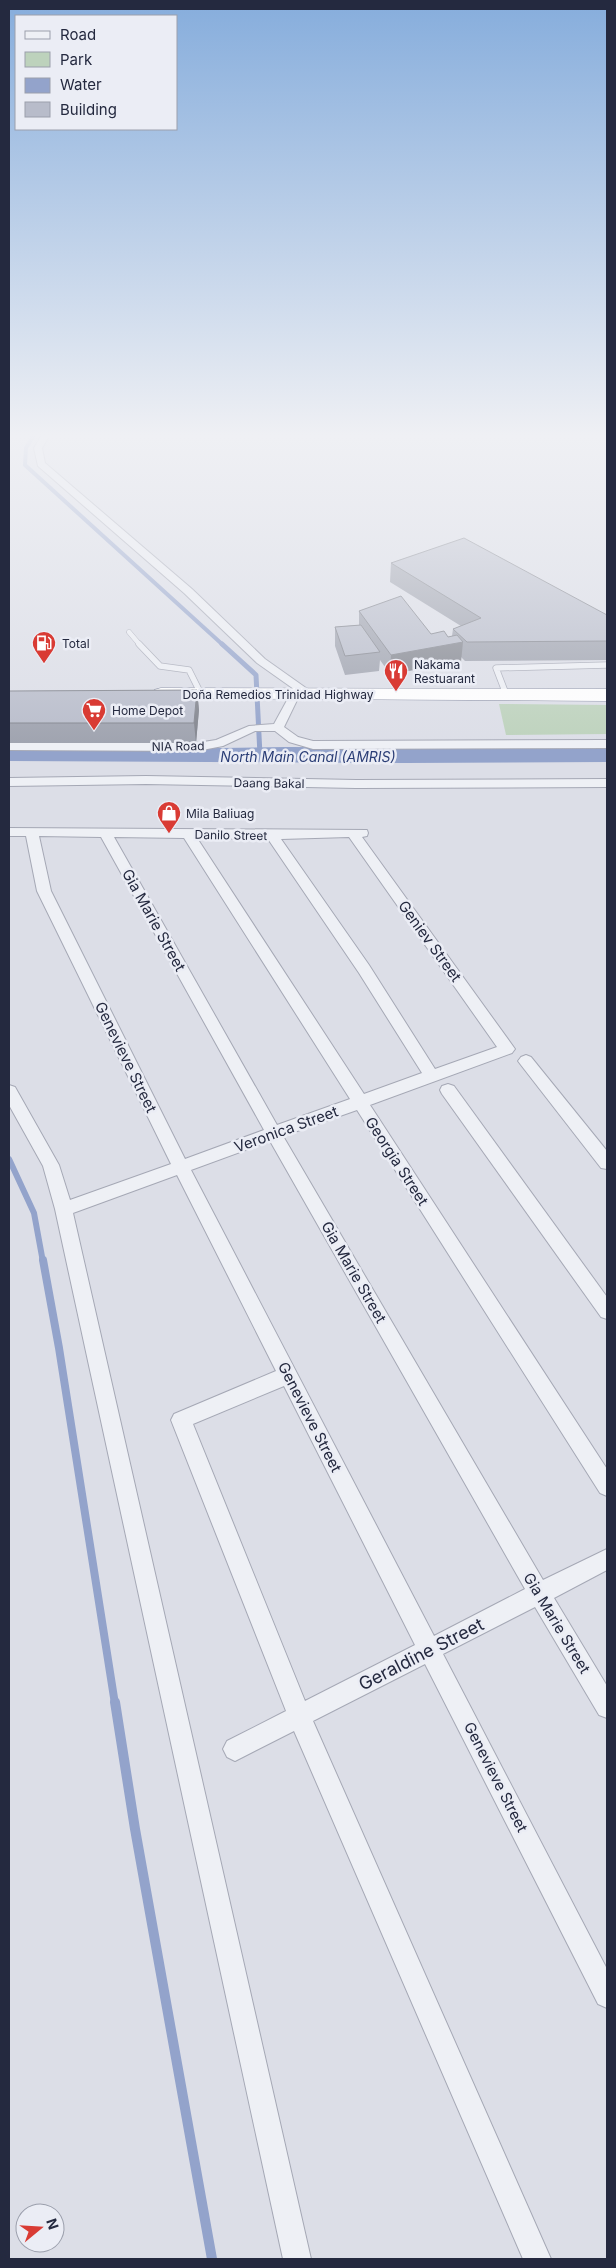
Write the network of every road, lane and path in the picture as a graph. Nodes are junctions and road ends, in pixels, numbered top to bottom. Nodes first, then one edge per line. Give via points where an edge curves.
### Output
1 (128, 539) edge
2 (129, 632) dead end
3 (607, 665) edge
4 (145, 694) edge
5 (201, 694) junction
6 (506, 694) junction
7 (295, 695) junction
8 (607, 695) edge
9 (278, 727) junction
10 (259, 728) joint
11 (607, 744) edge
12 (9, 746) edge
13 (9, 782) edge
14 (607, 783) edge
15 (9, 832) edge
16 (32, 832) junction
17 (188, 834) junction
18 (358, 834) joint
19 (106, 835) junction
20 (272, 835) junction
21 (507, 1049) joint
22 (526, 1061) dead end
23 (432, 1076) junction
24 (448, 1090) dead end
25 (9, 1091) edge
26 (359, 1103) junction
27 (274, 1133) junction
28 (607, 1163) edge
29 (182, 1167) junction
30 (64, 1209) junction
31 (607, 1311) edge
32 (288, 1375) junction
33 (607, 1486) edge
34 (607, 1559) edge
35 (539, 1594) junction
36 (431, 1649) junction
37 (607, 1708) edge
38 (300, 1716) junction
39 (235, 1750) dead end
40 (607, 1995) edge
41 (297, 2259) edge
42 (536, 2259) edge

1 - 7 street via 188,591
2 - 5 lane via 155,664 189,670
3 - 6 lane via 496,668
4 - 5 highway, Doña Remedios Trinidad Highway
5 - 7 highway, Doña Remedios Trinidad Highway
6 - 7 highway, Doña Remedios Trinidad Highway
6 - 8 highway, Doña Remedios Trinidad Highway
7 - 9 street
9 - 10 street, NIA Road
9 - 11 street via 294,742 313,745
10 - 12 street, NIA Road via 219,743 197,747
13 - 14 street, Daang Bakal
15 - 16 street, Danilo Street
16 - 19 street, Danilo Street
16 - 29 street, Genevieve Street via 44,891
17 - 19 street, Danilo Street
17 - 20 street, Danilo Street
17 - 26 street, Georgia Street
18 - 20 street, Danilo Street
18 - 21 street, Geniev Street
19 - 27 street, Gia Marie Street
20 - 23 street via 364,969
21 - 23 street, Veronica Street
22 - 28 street
23 - 26 street, Veronica Street
24 - 31 street
25 - 30 street via 51,1165
26 - 27 street, Veronica Street
26 - 33 street, Georgia Street
27 - 29 street, Veronica Street
27 - 35 street, Gia Marie Street
29 - 30 street, Veronica Street
29 - 32 street, Genevieve Street
30 - 41 street
32 - 36 street, Genevieve Street
32 - 38 street via 180,1420
34 - 35 street, Geraldine Street
35 - 36 street, Geraldine Street
35 - 37 street, Gia Marie Street
36 - 38 street, Geraldine Street
36 - 40 street, Genevieve Street
38 - 39 street, Geraldine Street
38 - 42 street

